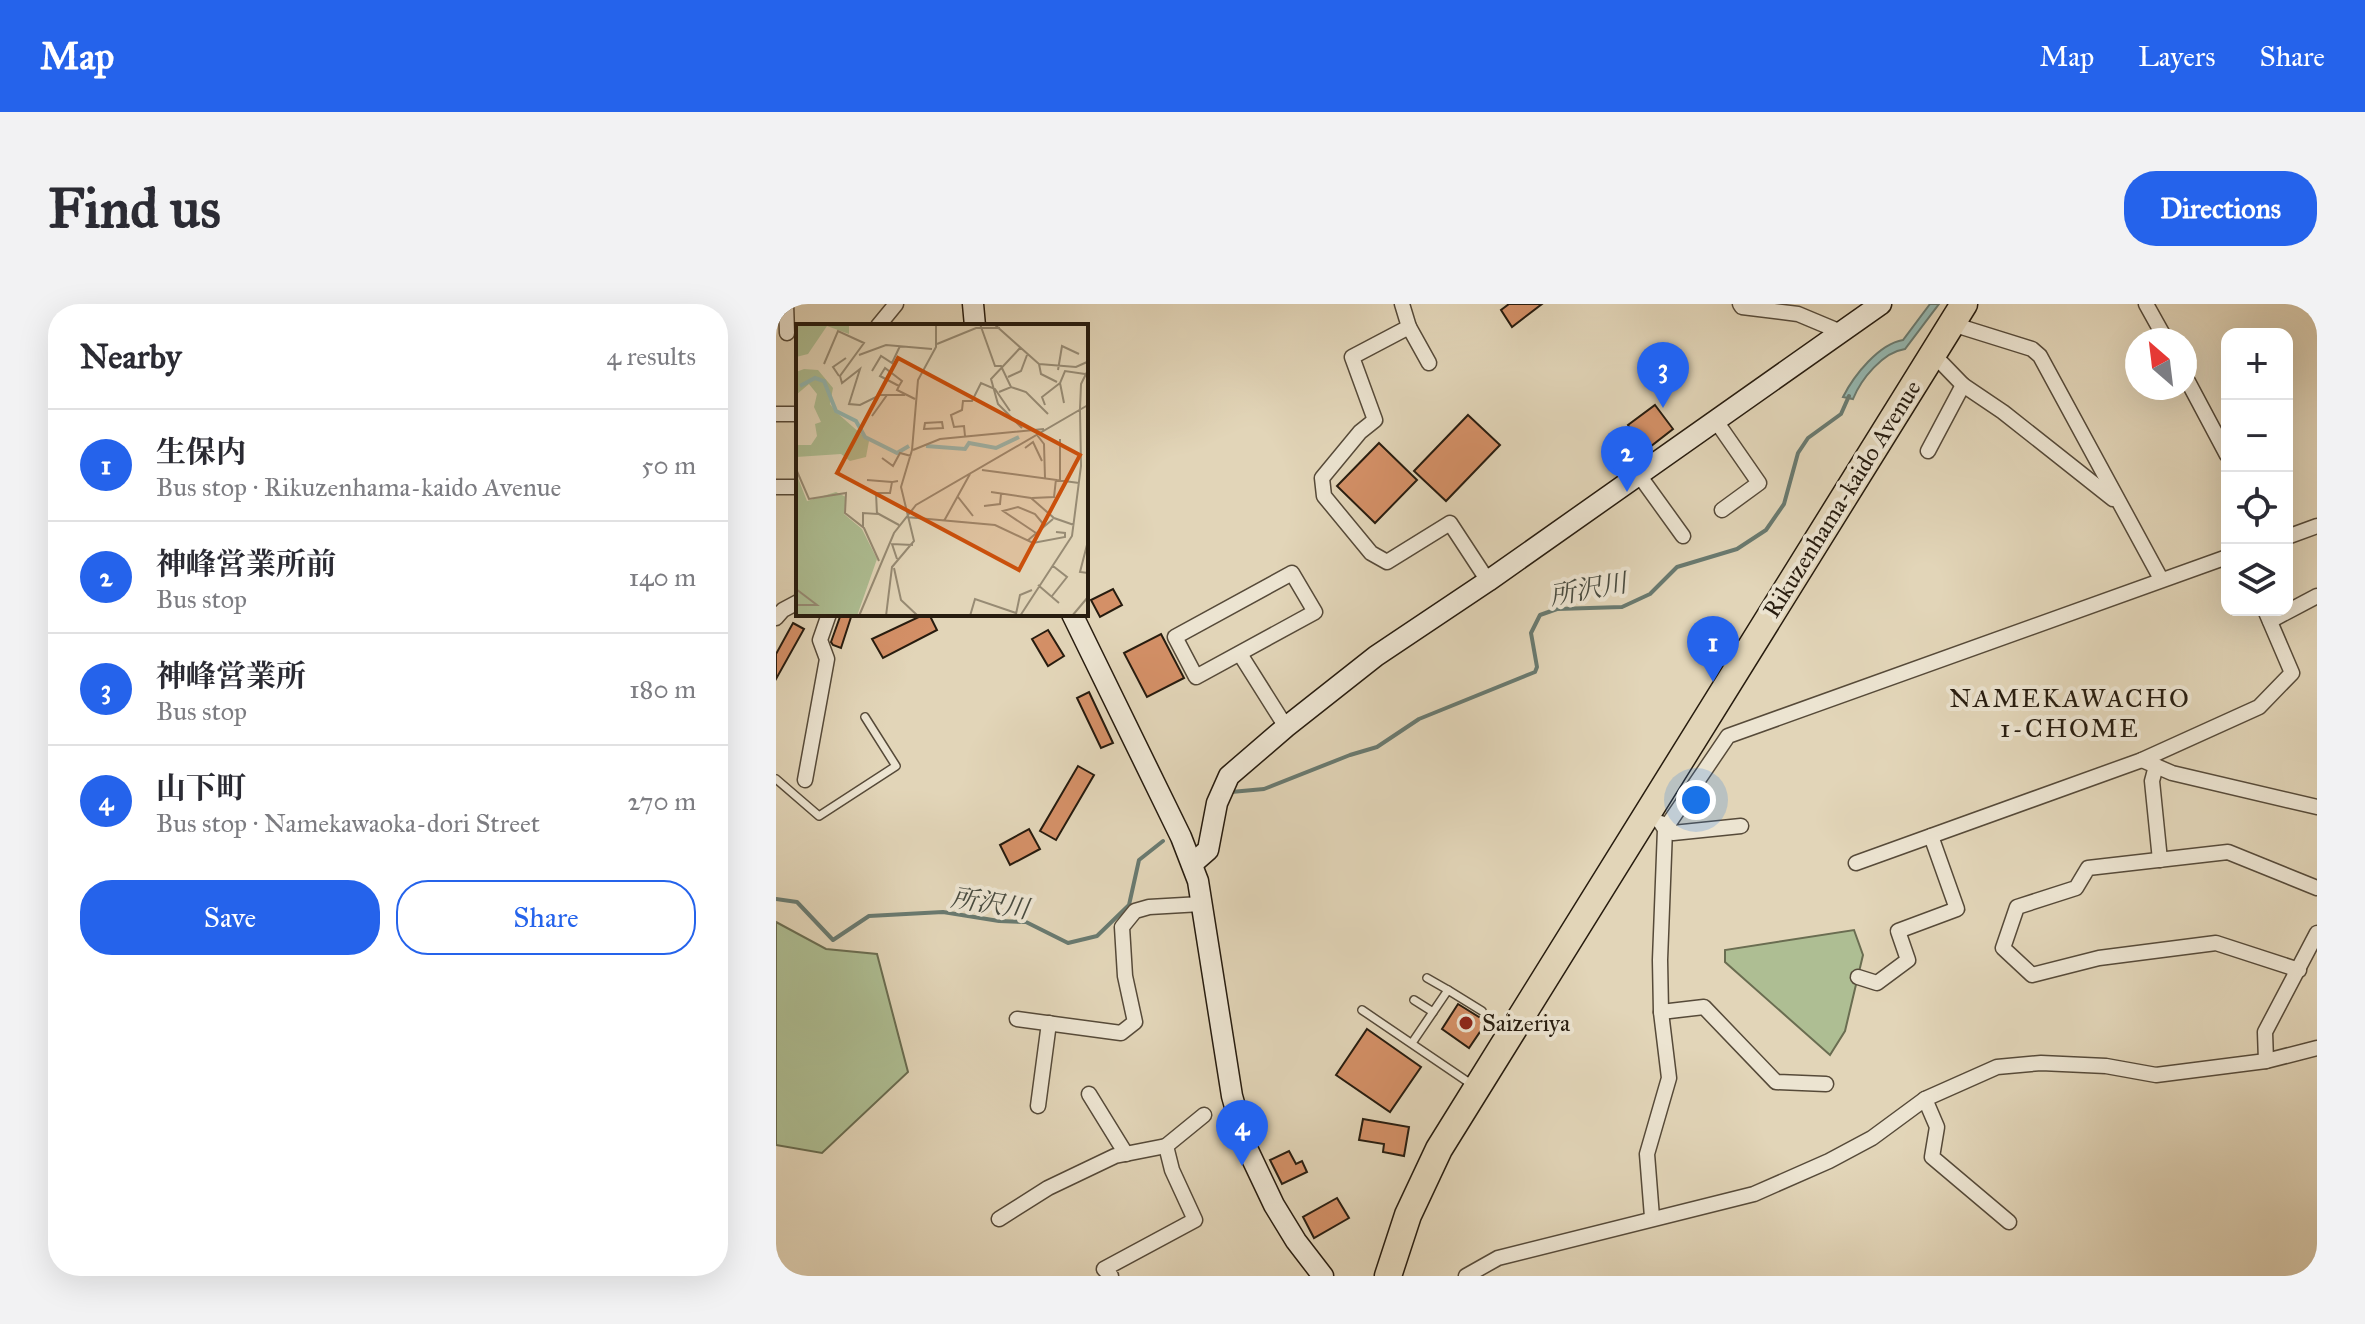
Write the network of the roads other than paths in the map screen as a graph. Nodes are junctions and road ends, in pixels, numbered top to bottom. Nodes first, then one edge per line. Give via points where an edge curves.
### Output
1 (786, 304) edge
2 (896, 304) edge
3 (973, 304) edge
4 (1402, 304) edge
5 (1740, 304) edge
6 (1881, 304) edge
7 (2146, 304) edge
8 (1958, 314) edge
9 (880, 324) edge
10 (975, 324) edge
11 (1409, 327) junction
12 (2159, 328) edge
13 (1841, 332) junction
14 (787, 333) dead end
15 (1933, 354) junction
16 (1429, 363) dead end
17 (1963, 385) junction
18 (2197, 399) edge
19 (1716, 421) junction
20 (2221, 444) edge
21 (1928, 451) dead end
22 (1639, 475) junction
23 (2119, 503) junction
24 (1722, 510) dead end
25 (2317, 526) edge
26 (2293, 535) edge
27 (1683, 536) dead end
28 (2221, 559) edge
29 (2161, 579) junction
30 (1488, 581) junction
31 (2317, 596) edge
32 (796, 603) edge
33 (2293, 605) edge
34 (828, 616) edge
35 (1073, 616) edge
36 (2267, 616) edge
37 (776, 618) edge
38 (1240, 654) junction
39 (865, 717) dead end
40 (1286, 727) junction
41 (2149, 763) junction
42 (776, 779) edge
43 (805, 780) dead end
44 (2317, 807) edge
45 (1657, 820) junction
46 (1741, 826) dead end
47 (1931, 836) junction
48 (2160, 860) junction
49 (1856, 863) dead end
50 (1192, 864) junction
51 (2317, 888) edge
52 (1201, 904) junction
53 (2317, 933) edge
54 (2299, 970) junction
55 (1858, 977) dead end
56 (1427, 978) dead end
57 (1448, 990) junction
58 (1414, 1000) dead end
59 (1362, 1010) dead end
60 (1482, 1011) dead end
61 (1433, 1012) junction
62 (1661, 1012) junction
63 (1017, 1019) dead end
64 (1049, 1023) junction
65 (1412, 1043) junction
66 (2317, 1048) edge
67 (2266, 1061) junction
68 (1826, 1084) dead end
69 (1476, 1087) junction
70 (1089, 1094) dead end
71 (1925, 1099) junction
72 (1038, 1106) dead end
73 (1204, 1115) dead end
74 (1166, 1146) junction
75 (1126, 1154) junction
76 (1652, 1217) junction
77 (999, 1219) dead end
78 (2009, 1222) dead end
79 (1111, 1276) edge
80 (1323, 1276) edge
81 (1388, 1276) edge
82 (1466, 1276) edge

1 - 14 street
2 - 9 street
3 - 10 street
4 - 11 street
5 - 13 street via 1798,314
6 - 13 street
7 - 12 street
8 - 15 highway, Rikuzenhama-kaido Avenue
8 - 23 street via 2040,356
11 - 16 street
11 - 30 street via 1352,357 1375,420 1322,478 1324,496 1371,553 1387,562 1450,523
13 - 19 street
15 - 17 street
15 - 45 highway, Rikuzenhama-kaido Avenue
17 - 21 street
17 - 23 street
18 - 20 street
19 - 22 street
19 - 24 street via 1759,483
22 - 27 street
22 - 30 street
23 - 29 street
25 - 26 street
28 - 29 street
29 - 45 street via 1728,736
30 - 40 street via 1366,664
31 - 33 street
32 - 37 street
34 - 43 street via 820,640 827,659
35 - 50 street
36 - 41 street via 2292,673 2259,707
38 - 38 street via 1196,677 1175,637 1292,573 1315,612
38 - 40 street
39 - 42 lane via 896,766 819,816
40 - 50 street via 1229,776 1217,803 1208,850
41 - 44 street
41 - 47 street
41 - 48 street
45 - 46 street via 1673,833
45 - 62 street
45 - 69 highway, Rikuzenhama-kaido Avenue
47 - 49 street
47 - 55 street via 1957,909 1898,931 1908,960 1877,983
48 - 51 street via 2228,852
48 - 54 street via 2088,868 2076,888 2017,907 2003,948 2032,975 2099,958 2216,943
50 - 52 street
52 - 64 street via 1135,911 1122,927 1135,1022 1121,1033
52 - 80 street via 1242,1132 1274,1205
53 - 54 street
54 - 67 street via 2265,1032
56 - 57 lane
57 - 60 lane
57 - 61 lane
58 - 61 lane
59 - 65 lane
61 - 65 lane
62 - 68 street via 1704,1007 1776,1082
62 - 76 street via 1669,1078 1647,1154
63 - 64 street
64 - 72 street
65 - 69 lane
66 - 67 street
67 - 71 street via 2156,1075 2106,1066 1997,1067
69 - 81 highway, Rikuzenhama-kaido Avenue via 1420,1185
70 - 75 street
71 - 76 street via 1872,1138 1754,1194
71 - 78 street via 1937,1127 1932,1157
73 - 74 street
74 - 75 street
74 - 79 street via 1195,1220 1104,1269
75 - 77 street via 1048,1188
76 - 82 street via 1498,1258

